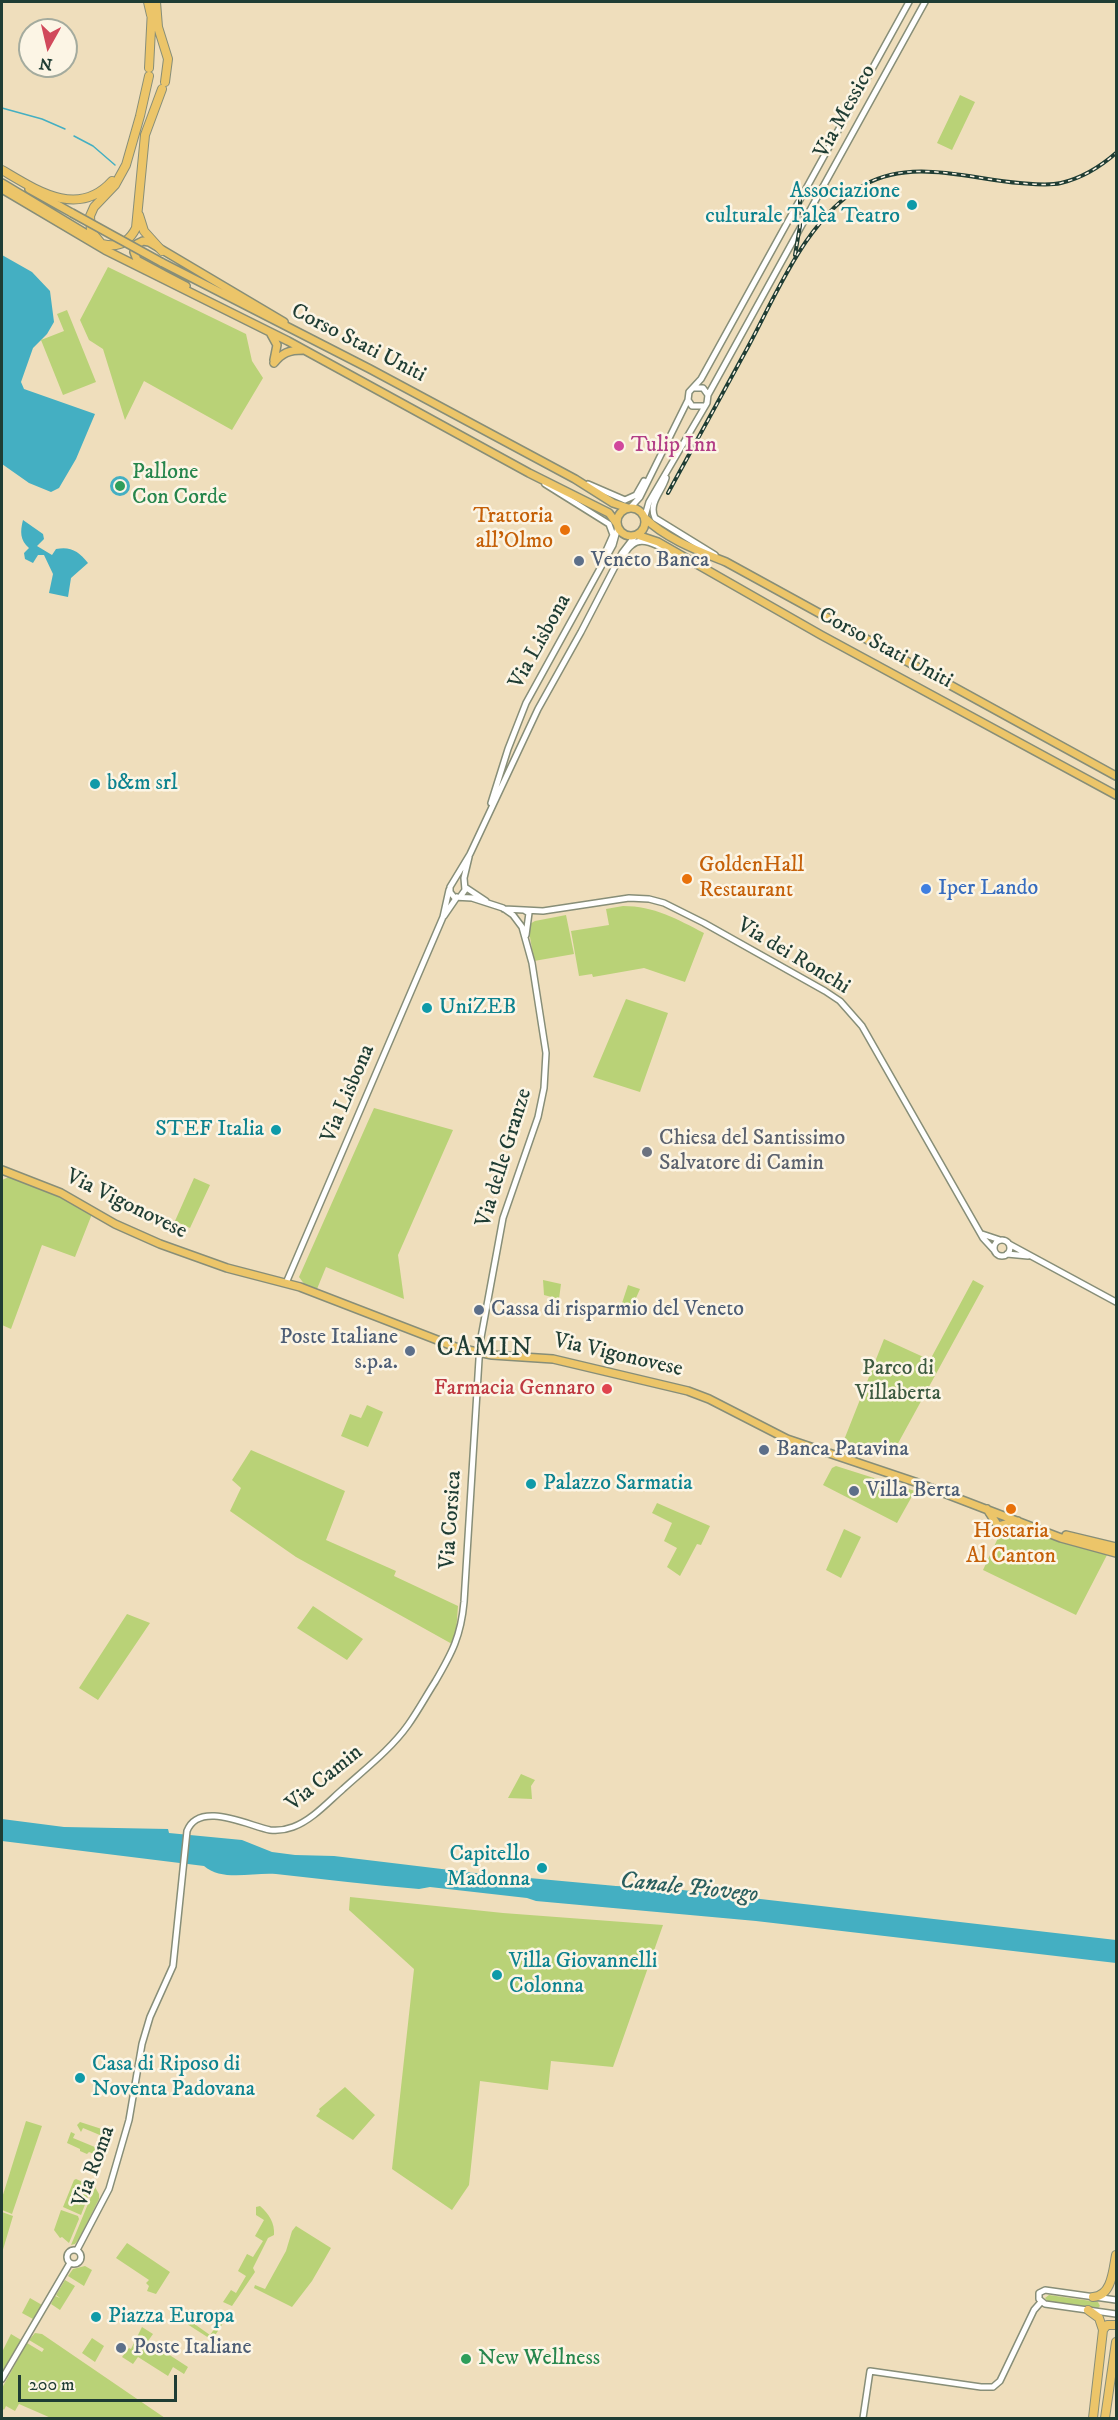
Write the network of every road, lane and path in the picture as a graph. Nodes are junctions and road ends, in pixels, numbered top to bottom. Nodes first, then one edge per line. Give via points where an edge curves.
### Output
1 (153, 2) edge
2 (909, 2) edge
3 (925, 2) edge
4 (133, 144) junction
5 (2, 172) edge
6 (2, 183) edge
7 (2, 189) edge
8 (138, 196) junction
9 (102, 243) junction
10 (162, 251) junction
11 (174, 280) junction
12 (269, 332) junction
13 (288, 341) junction
14 (322, 345) junction
15 (305, 350) junction
16 (694, 388) junction
17 (708, 395) junction
18 (688, 400) junction
19 (703, 406) junction
20 (657, 463) junction
21 (670, 467) junction
22 (529, 472) junction
23 (575, 479) junction
24 (629, 508) junction
25 (645, 517) junction
26 (617, 526) junction
27 (636, 535) junction
28 (726, 562) junction
29 (694, 563) junction
30 (617, 564) junction
31 (593, 582) junction
32 (1116, 776) edge
33 (1116, 795) edge
34 (489, 810) junction
35 (470, 854) junction
36 (452, 883) junction
37 (465, 886) junction
38 (449, 890) junction
39 (459, 897) junction
40 (488, 902) junction
41 (503, 908) junction
42 (523, 910) junction
43 (543, 911) junction
44 (443, 917) junction
45 (517, 920) junction
46 (529, 920) junction
47 (526, 936) junction
48 (2, 1170) edge
49 (980, 1233) junction
50 (1000, 1240) junction
51 (1008, 1244) junction
52 (994, 1250) junction
53 (1007, 1254) junction
54 (1032, 1256) junction
55 (286, 1283) junction
56 (1116, 1302) edge
57 (479, 1353) junction
58 (1041, 1530) junction
59 (1116, 1547) edge
60 (1116, 1553) edge
61 (434, 1682) joint
62 (176, 1953) joint
63 (77, 2250) junction
64 (1116, 2256) edge
65 (70, 2263) junction
66 (1093, 2297) junction
67 (1116, 2300) edge
68 (1041, 2302) junction
69 (1088, 2310) junction
70 (1116, 2314) edge
71 (1116, 2325) edge
72 (1103, 2330) junction
73 (1116, 2342) edge
74 (2, 2379) edge
75 (863, 2418) edge
76 (1094, 2418) edge
77 (1105, 2418) edge

1 - 4 highway via 149,72
1 - 8 highway via 168,59 163,86 145,135
2 - 16 street, Via Messico
3 - 17 street, Via Messico
4 - 5 highway via 107,187 83,198 66,200 50,196
4 - 9 highway via 120,177 90,216 91,231
5 - 14 main road, Corso Stati Uniti, bridge via 161,262
6 - 9 main road
7 - 12 main road, Corso Stati Uniti via 79,236
8 - 9 highway via 132,236 117,245
8 - 10 highway via 144,231
9 - 11 main road
10 - 11 main road via 143,241 134,252 137,260
10 - 14 main road
11 - 13 main road
12 - 13 main road, Corso Stati Uniti
12 - 15 main road via 277,345 274,363 288,351
13 - 15 main road, Corso Stati Uniti
14 - 23 main road, Corso Stati Uniti
15 - 22 main road, Corso Stati Uniti
16 - 17 street via 703,388
16 - 18 street, Via Messico
17 - 19 street, Via Messico
18 - 19 street via 692,406
18 - 20 street, Via Messico
19 - 21 street, Via Messico
20 - 23 street via 636,495 625,501
20 - 24 street, Via Messico via 640,497
21 - 25 street, Via Messico via 645,509
21 - 28 street via 653,504 655,518
22 - 26 main road, Corso Stati Uniti via 609,513
22 - 31 street via 609,524 612,538
23 - 24 main road, Corso Stati Uniti
24 - 25 main road via 639,510
24 - 26 main road via 620,513
25 - 27 main road via 644,528
25 - 28 main road, Corso Stati Uniti via 663,532
26 - 27 main road via 625,535
26 - 31 street, Via Lisbona via 615,541
27 - 29 main road, Corso Stati Uniti via 651,538
27 - 30 street, Via Lisbona via 625,546
28 - 32 main road, Corso Stati Uniti
29 - 30 street via 644,541 632,545
29 - 33 main road, Corso Stati Uniti
30 - 34 street, Via Lisbona via 538,709
31 - 34 street, Via Lisbona via 526,703
34 - 35 street, Via Lisbona
35 - 36 street, Via Lisbona
35 - 37 street, Via Lisbona
36 - 37 street via 459,881
36 - 38 street, Via Lisbona
37 - 39 street, Via Lisbona via 465,893
37 - 40 street, Via delle Granze
38 - 39 street
38 - 44 street, Via Lisbona
39 - 40 street, Via delle Granze
39 - 44 street, Via Lisbona
40 - 41 street, Via delle Granze
41 - 42 street, Via delle Granze
41 - 45 street, Via delle Granze
42 - 43 street, Via dei Ronchi
42 - 45 street via 517,913
42 - 46 street via 529,913
43 - 46 street, Via dei Ronchi
43 - 49 street, Via dei Ronchi via 624,898 664,903 840,1001 862,1026
44 - 55 street, Via Lisbona
45 - 46 street
45 - 47 street, Via delle Granze
46 - 47 street, Via delle Granze
47 - 57 street, Via delle Granze via 545,1039 545,1078 538,1117 503,1218
48 - 55 main road, Via Vigonovese via 61,1193 160,1244 227,1268
49 - 50 street
49 - 52 street, Via dei Ronchi
50 - 51 street
50 - 52 street
51 - 53 street
51 - 54 street
52 - 53 street via 1000,1256
53 - 54 street
54 - 56 street
55 - 57 main road, Via Vigonovese
57 - 58 main road, Via Vigonovese via 553,1359 681,1389 709,1399 787,1440
57 - 61 street, Via Corsica via 462,1621 455,1646
58 - 59 main road, Via Vigonovese
58 - 60 main road, Via Vigonovese
61 - 62 street, Via Camin via 408,1726 391,1744 296,1826 274,1830 216,1816 193,1821 187,1831
62 - 63 street, Via Roma via 142,2044 129,2120 109,2189
63 - 65 street, Via Roma via 68,2252
63 - 65 street, Via Roma via 80,2259
64 - 66 highway via 1108,2287
65 - 74 street, Via Roma
66 - 67 street
66 - 68 street via 1045,2290 1040,2294
68 - 69 street
68 - 75 street via 1000,2381 993,2387 870,2371
69 - 70 street
69 - 72 highway via 1099,2318
71 - 72 highway via 1107,2325
72 - 76 highway
73 - 77 highway

